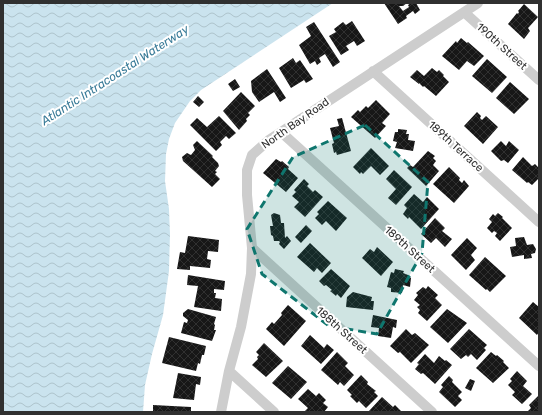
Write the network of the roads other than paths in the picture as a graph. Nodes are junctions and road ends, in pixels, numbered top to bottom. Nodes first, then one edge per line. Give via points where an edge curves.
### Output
1 (478, 3) edge
2 (464, 12) junction
3 (373, 71) junction
4 (539, 80) edge
5 (281, 132) junction
6 (539, 222) edge
7 (252, 248) junction
8 (539, 366) edge
9 (229, 371) junction
10 (221, 412) edge
11 (274, 412) edge
12 (432, 412) edge

1 - 2 street, North Bay Road
2 - 3 street, North Bay Road
2 - 4 street, 190th Street
3 - 5 street, North Bay Road
3 - 6 street, 189th Terrace
5 - 7 street, North Bay Road via 252,155 247,170
5 - 8 street, 189th Street
7 - 9 street, North Bay Road via 250,280
7 - 12 street, 188th Street
9 - 10 street, North Bay Road
9 - 11 street

